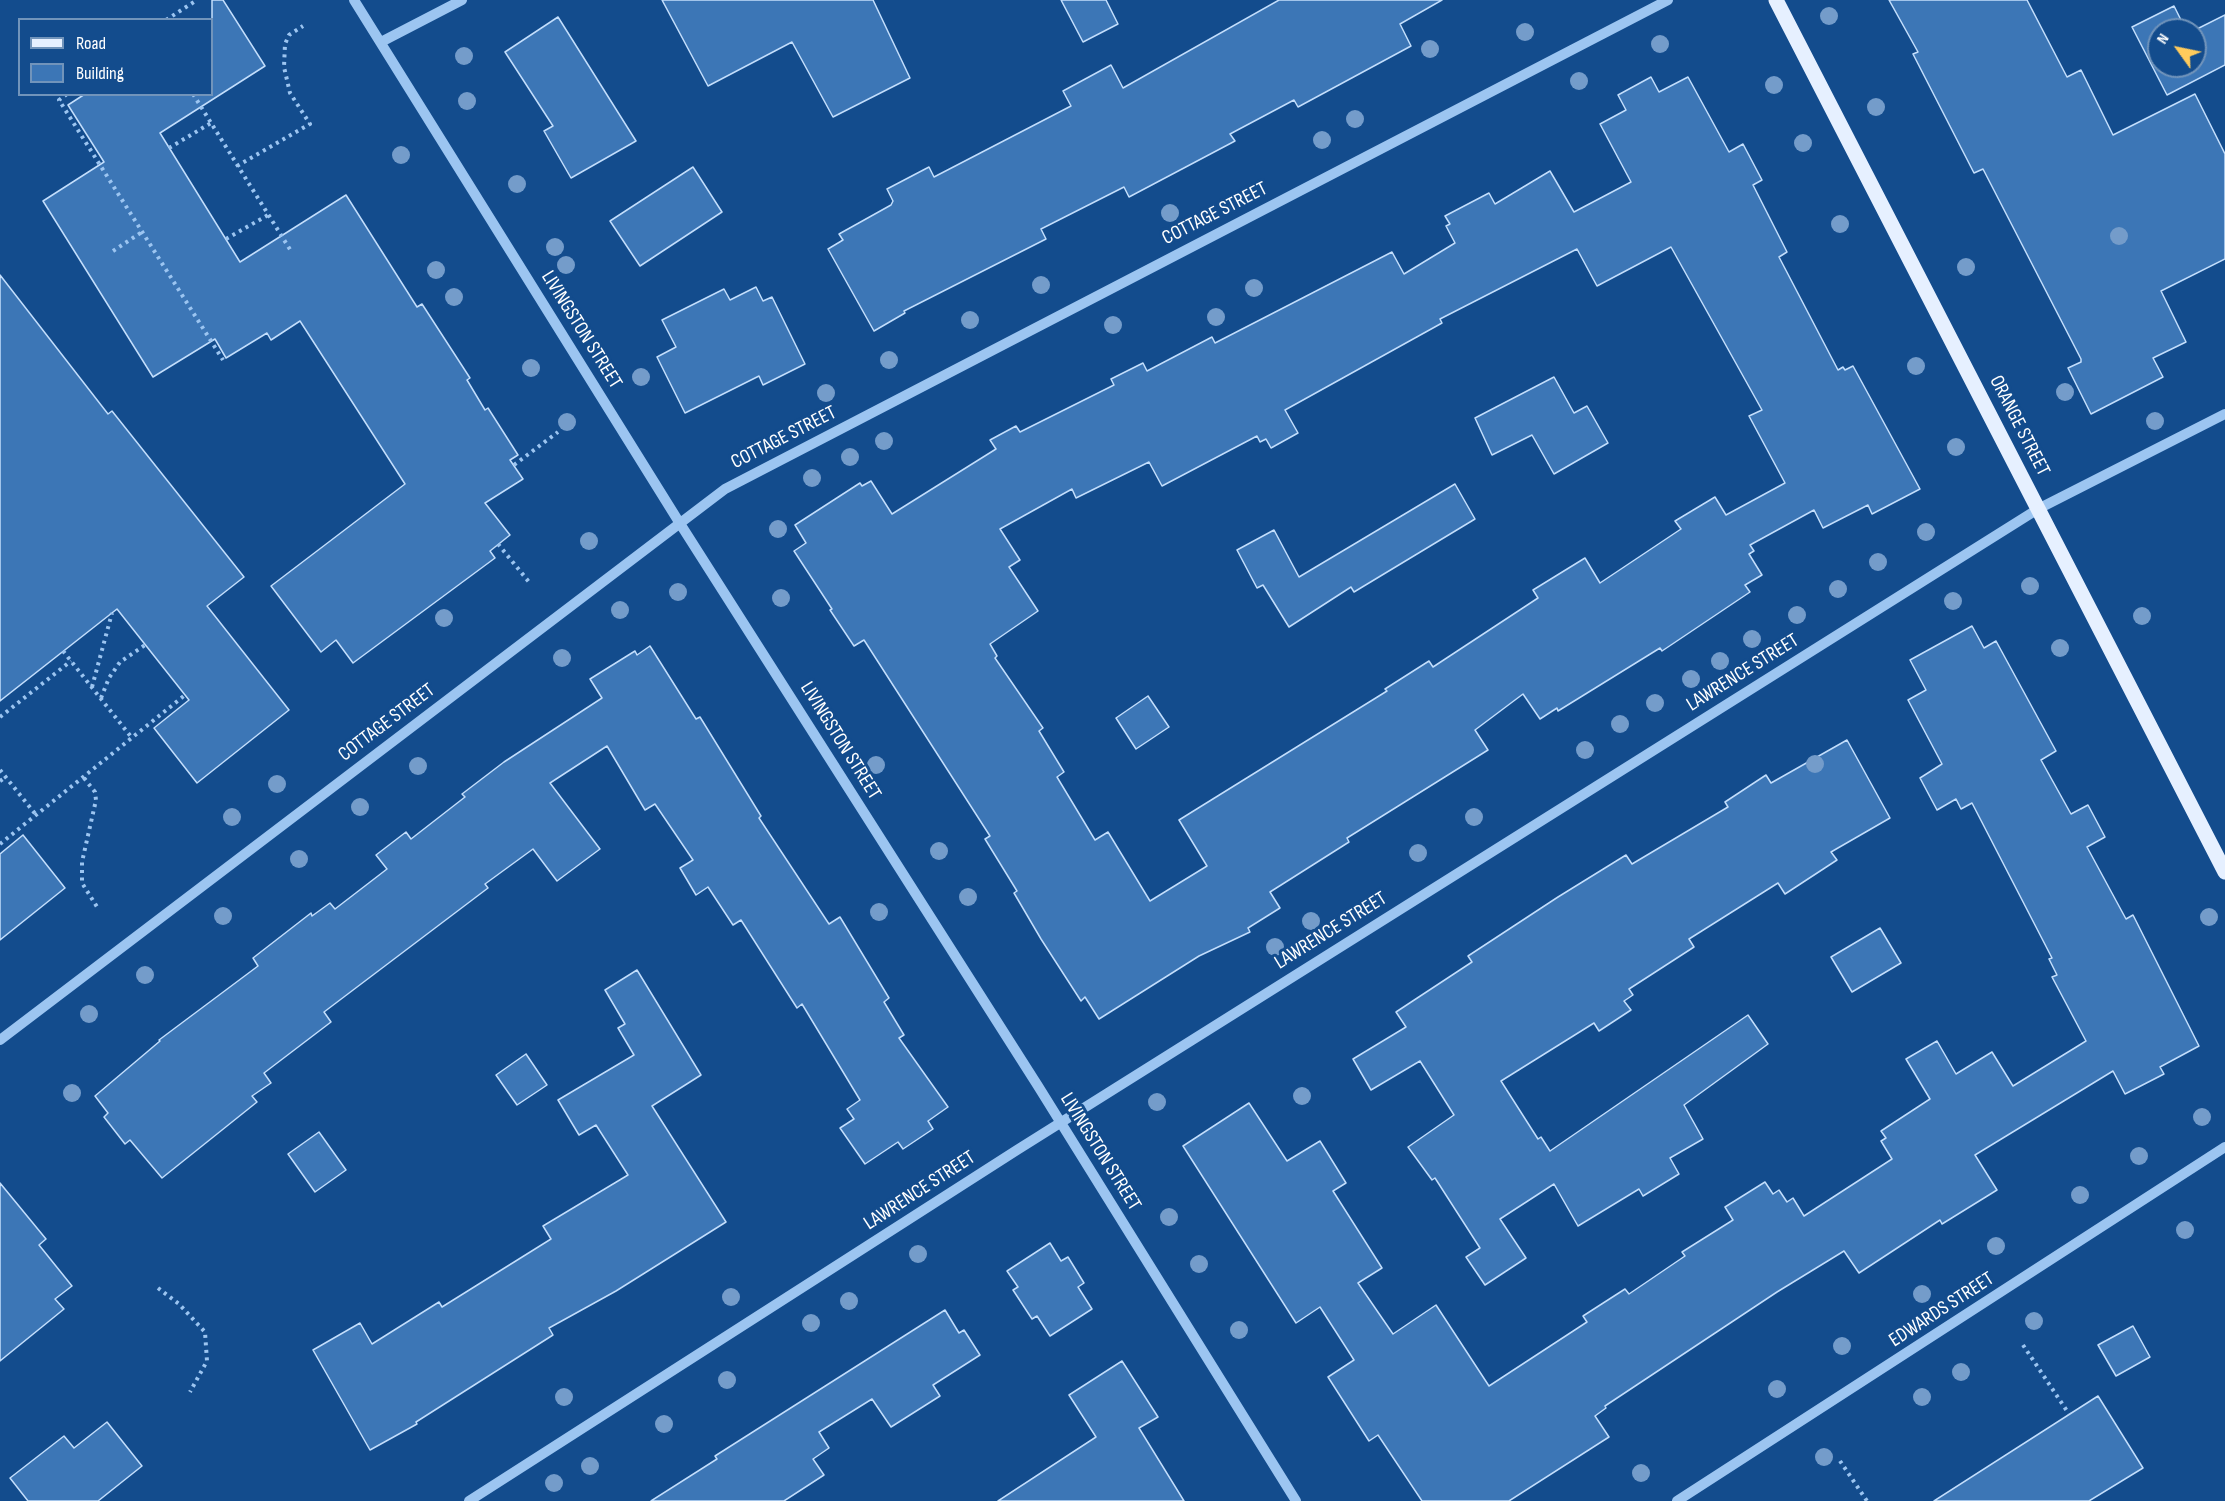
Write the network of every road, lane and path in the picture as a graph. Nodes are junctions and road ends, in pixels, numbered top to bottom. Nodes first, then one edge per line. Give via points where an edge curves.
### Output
1 (197, 0) edge
2 (354, 0) edge
3 (462, 0) edge
4 (1668, 0) edge
5 (1776, 0) edge
6 (169, 18) edge
7 (303, 26) dead end
8 (381, 42) junction
9 (64, 96) edge
10 (194, 96) edge
11 (211, 123) junction
12 (169, 148) dead end
13 (237, 166) junction
14 (268, 214) junction
15 (142, 232) junction
16 (226, 239) dead end
17 (113, 251) dead end
18 (291, 252) dead end
19 (223, 360) dead end
20 (2225, 414) edge
21 (558, 432) dead end
22 (514, 465) dead end
23 (2038, 509) junction
24 (679, 522) junction
25 (498, 544) dead end
26 (529, 582) dead end
27 (112, 613) dead end
28 (145, 645) dead end
29 (63, 651) dead end
30 (71, 661) junction
31 (92, 688) junction
32 (185, 695) dead end
33 (101, 699) junction
34 (0, 717) edge
35 (132, 738) junction
36 (0, 770) edge
37 (6, 777) junction
38 (84, 778) junction
39 (0, 781) edge
40 (37, 816) junction
41 (0, 844) edge
42 (2225, 872) edge
43 (99, 910) dead end
44 (0, 1040) edge
45 (1061, 1122) junction
46 (2225, 1148) edge
47 (158, 1288) dead end
48 (2023, 1344) dead end
49 (190, 1392) dead end
50 (2068, 1414) dead end
51 (1840, 1461) dead end
52 (469, 1501) edge
53 (1296, 1501) edge
54 (1677, 1501) edge
55 (1867, 1501) edge

1 - 6 path
2 - 8 street, LIVINGSTON STREET
3 - 8 street
4 - 24 street, COTTAGE STREET via 725,489
5 - 23 main road, ORANGE STREET
7 - 13 path via 285,44 284,67 290,93 310,124
8 - 24 street, LIVINGSTON STREET
9 - 15 path via 59,100
10 - 11 path
11 - 12 path
11 - 13 path
13 - 14 path
14 - 16 path
14 - 18 path
15 - 17 path
15 - 19 path
20 - 23 street, LAWRENCE STREET
21 - 22 path
23 - 42 main road, ORANGE STREET
23 - 45 street, LAWRENCE STREET
24 - 44 street, COTTAGE STREET
24 - 45 street, LIVINGSTON STREET
25 - 26 path
27 - 31 path
28 - 33 path via 120,662
29 - 30 path
30 - 31 path
30 - 34 path
31 - 33 path
32 - 35 path
33 - 35 path
35 - 38 path
36 - 37 path
37 - 39 path
37 - 40 path
38 - 40 path
38 - 43 path via 95,792 96,809 83,852 82,883
40 - 41 path
45 - 52 street, LAWRENCE STREET
45 - 53 street, LIVINGSTON STREET
46 - 54 street, EDWARDS STREET
47 - 49 path via 205,1332 207,1360
48 - 50 path
51 - 55 path

